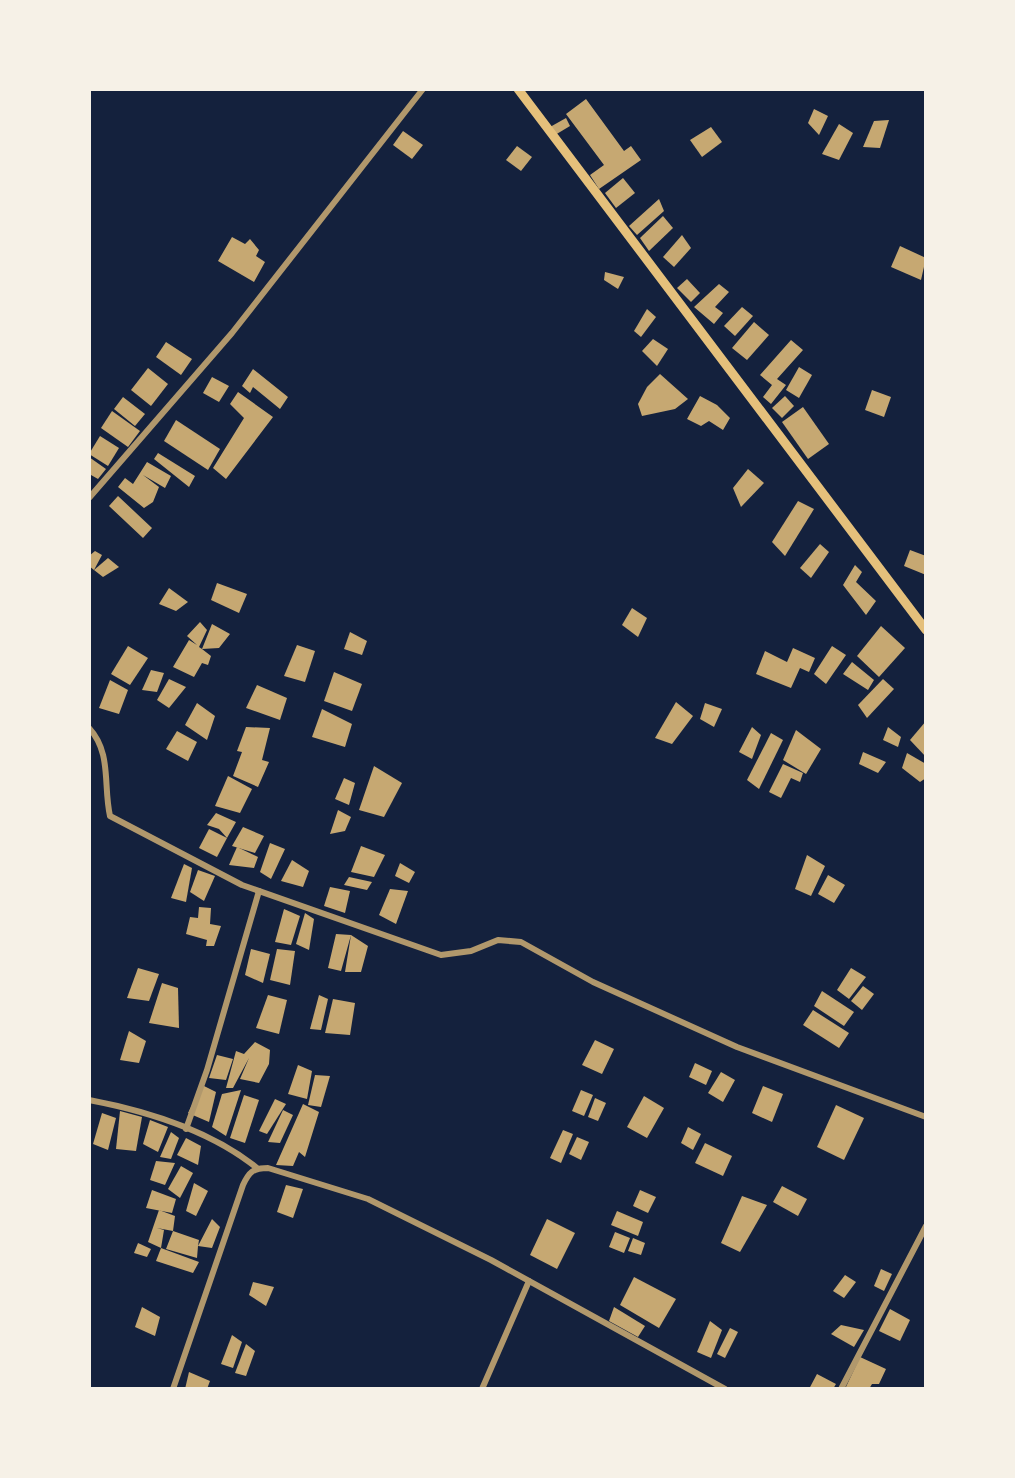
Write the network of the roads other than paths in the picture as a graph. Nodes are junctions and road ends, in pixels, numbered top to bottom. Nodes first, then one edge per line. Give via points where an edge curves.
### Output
1 (423, 89) edge
2 (519, 89) edge
3 (89, 498) edge
4 (926, 630) edge
5 (89, 728) edge
6 (259, 891) junction
7 (89, 1100) edge
8 (926, 1117) edge
9 (186, 1129) junction
10 (257, 1168) junction
11 (926, 1226) edge
12 (528, 1281) junction
13 (173, 1389) edge
14 (482, 1389) edge
15 (725, 1389) edge
16 (841, 1389) edge

1 - 3 street via 232,334
2 - 4 main road
5 - 6 street via 106,755 104,792 110,816
6 - 8 street via 441,955 471,951 498,940 521,942 593,982 737,1047
6 - 9 street
7 - 9 street via 130,1106
9 - 10 street via 236,1151
10 - 12 street via 368,1199
10 - 13 street via 243,1185 228,1221
11 - 16 street
12 - 14 street
12 - 15 street

